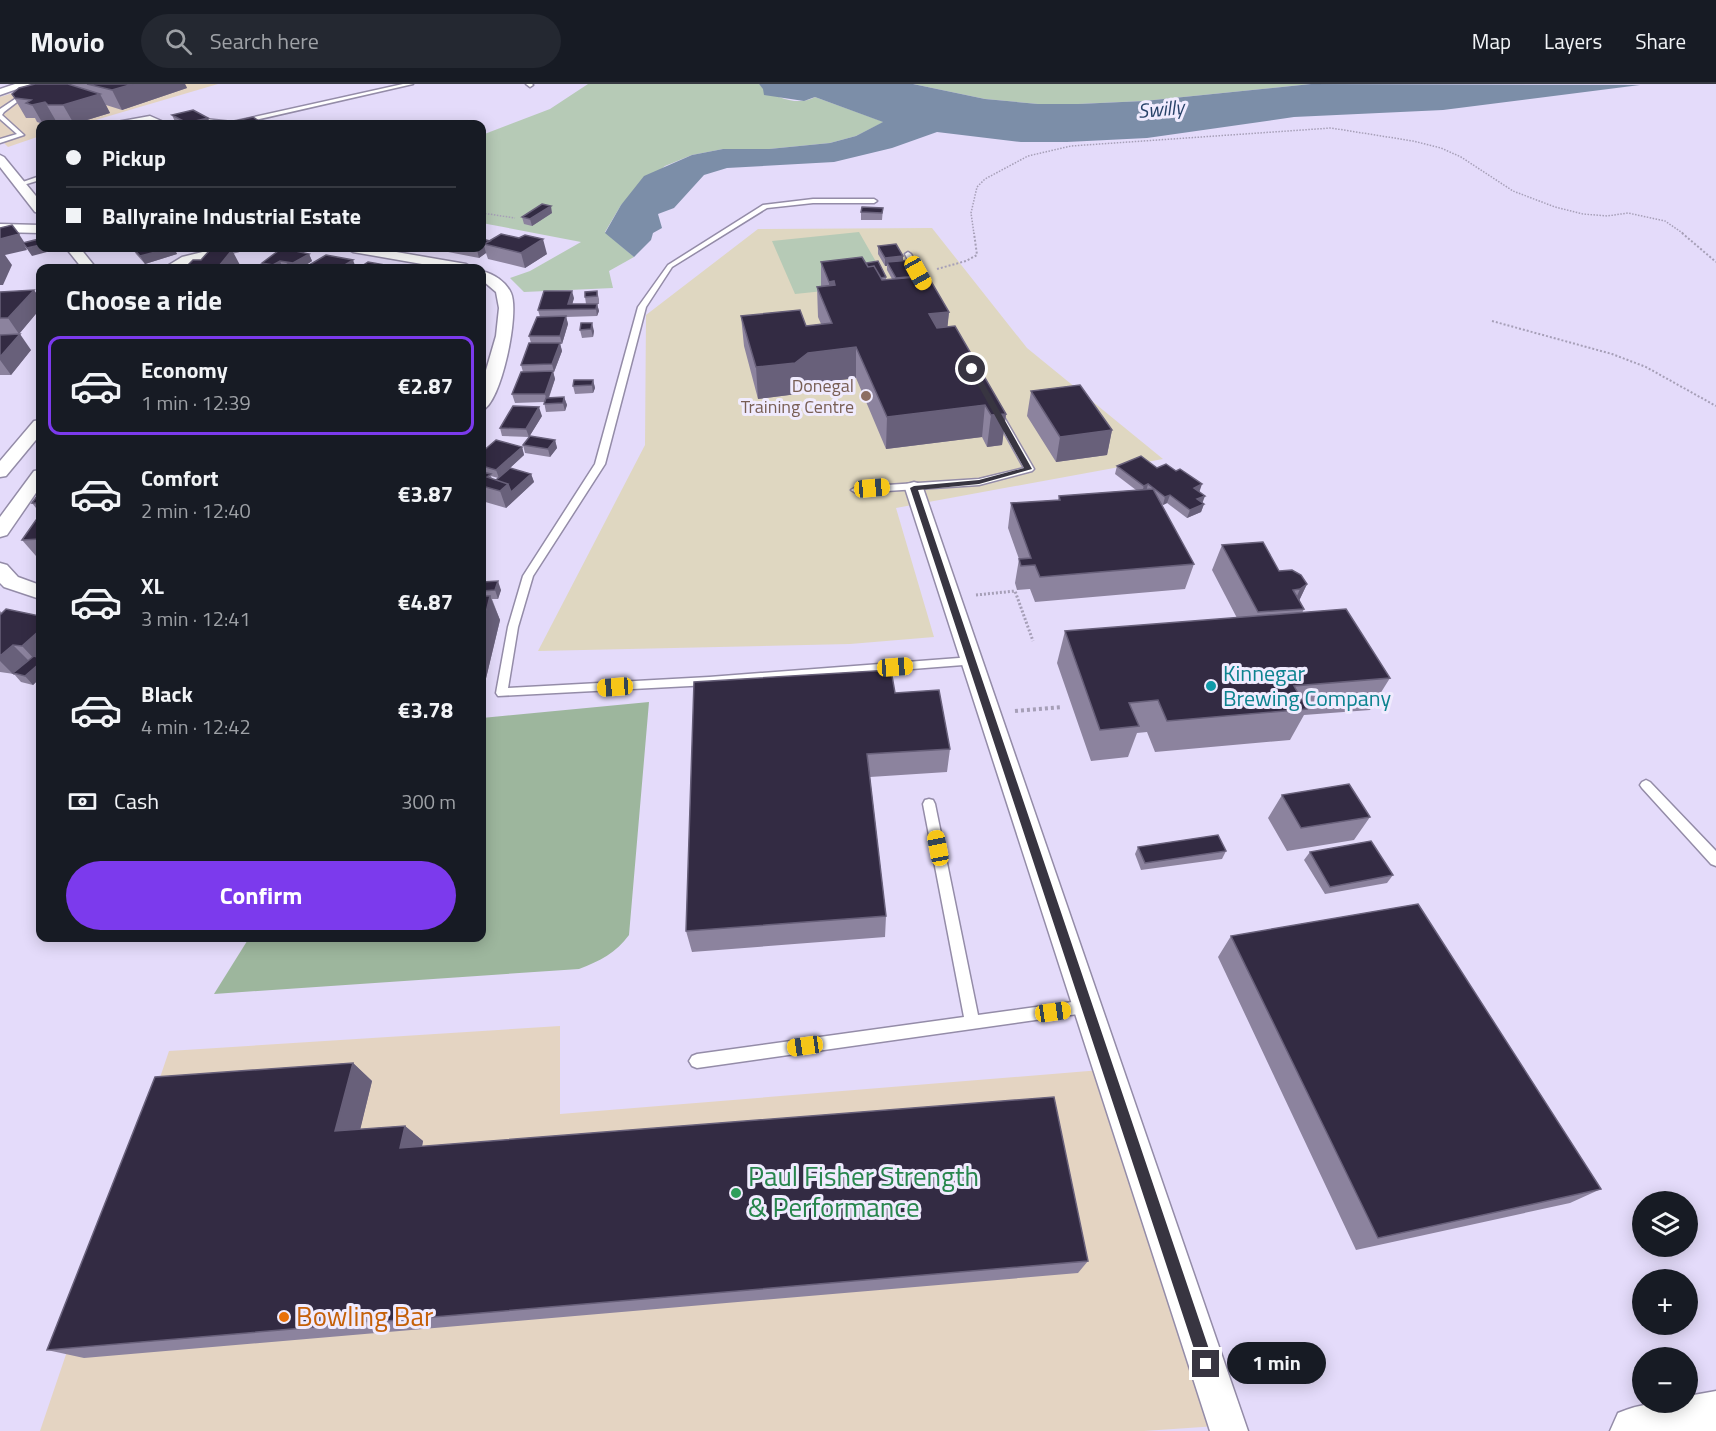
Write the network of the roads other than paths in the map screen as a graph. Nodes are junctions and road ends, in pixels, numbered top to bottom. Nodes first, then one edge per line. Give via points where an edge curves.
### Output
1 (410, 84) edge
2 (26, 86) edge
3 (0, 92) edge
4 (15, 101) edge
5 (0, 115) edge
6 (136, 120) edge
7 (155, 120) edge
8 (251, 120) edge
9 (0, 141) edge
10 (0, 159) edge
11 (36, 179) edge
12 (20, 184) junction
13 (874, 201) dead end
14 (36, 204) edge
15 (0, 228) edge
16 (36, 229) edge
17 (76, 252) edge
18 (218, 252) edge
19 (376, 252) edge
20 (908, 254) dead end
21 (86, 264) edge
22 (179, 264) edge
23 (443, 264) edge
24 (486, 277) edge
25 (924, 282) edge
26 (486, 392) edge
27 (989, 399) edge
28 (36, 430) edge
29 (0, 472) edge
30 (36, 482) edge
31 (914, 488) junction
32 (856, 490) dead end
33 (0, 531) edge
34 (0, 570) edge
35 (36, 591) edge
36 (972, 661) junction
37 (1646, 785) dead end
38 (929, 804) dead end
39 (1716, 860) edge
40 (1087, 1007) junction
41 (972, 1023) junction
42 (697, 1061) dead end
43 (1716, 1417) edge
44 (1229, 1431) edge
45 (1636, 1431) edge

1 - 8 lane
2 - 3 street
4 - 5 lane
5 - 9 lane via 21,135
6 - 7 lane
10 - 12 street
11 - 12 lane
12 - 14 street
13 - 36 lane via 813,201 765,207 670,266 642,307 600,464 528,576 513,627 502,693
15 - 16 street
17 - 21 street
18 - 22 street
19 - 23 street
20 - 25 lane
24 - 26 street via 505,296 506,324
27 - 31 lane via 1029,469 979,482
28 - 29 street
30 - 33 street
31 - 32 lane
31 - 36 street
34 - 35 street via 11,582
36 - 40 street
37 - 39 lane
38 - 41 lane
40 - 41 lane
40 - 44 street
41 - 42 lane
43 - 45 main road

